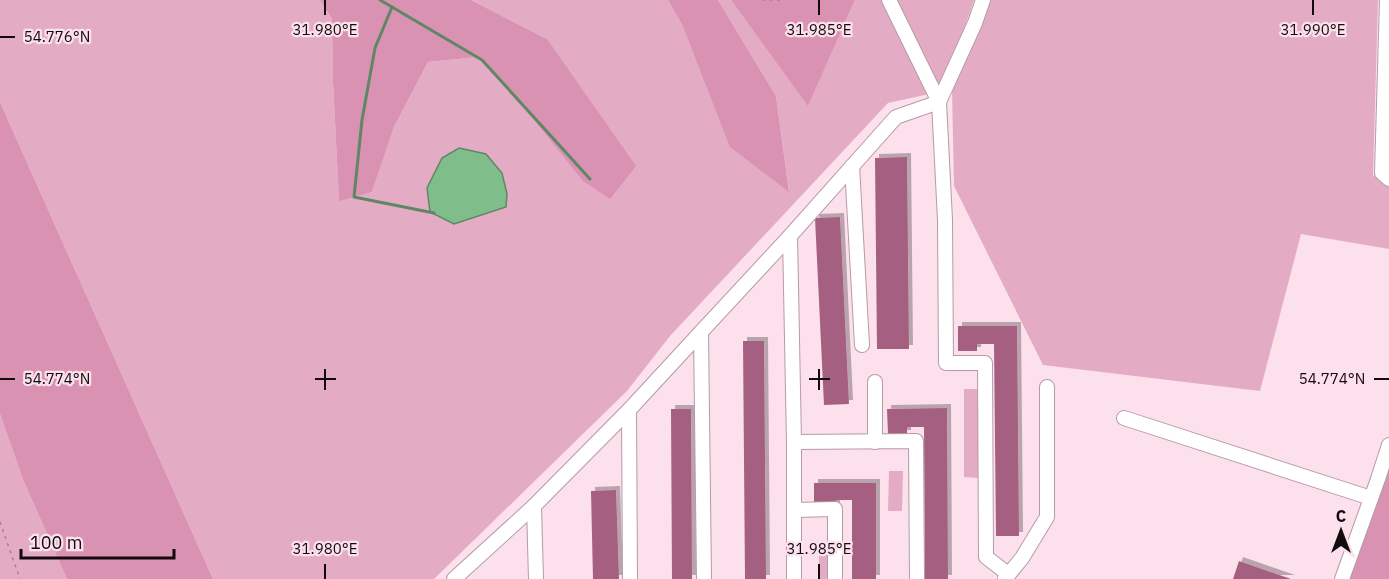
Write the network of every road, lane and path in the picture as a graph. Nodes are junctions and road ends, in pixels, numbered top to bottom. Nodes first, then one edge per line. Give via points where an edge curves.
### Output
1 (762, 0) edge
2 (780, 0) edge
3 (890, 0) edge
4 (983, 0) edge
5 (1387, 0) edge
6 (939, 102) junction
7 (852, 166) junction
8 (1389, 179) edge
9 (790, 236) junction
10 (701, 332) junction
11 (861, 345) dead end
12 (874, 382) dead end
13 (1047, 387) dead end
14 (629, 410) junction
15 (1124, 418) dead end
16 (794, 442) junction
17 (875, 442) junction
18 (1388, 450) edge
19 (1371, 498) junction
20 (534, 506) junction
21 (794, 510) junction
22 (0, 522) edge
23 (1006, 577) edge
24 (20, 579) edge
25 (454, 579) edge
26 (536, 579) edge
27 (630, 579) edge
28 (704, 579) edge
29 (794, 579) edge
30 (835, 579) edge
31 (917, 579) edge
32 (1342, 579) edge

1 - 2 path
3 - 6 street
4 - 6 street
5 - 8 street via 1382,173
6 - 7 street via 897,117
6 - 23 street via 946,363 985,363 986,557
7 - 9 street
7 - 11 street
9 - 10 street
9 - 16 street
10 - 14 street
10 - 28 street
12 - 17 street
13 - 23 street via 1047,517
14 - 20 street
14 - 27 street
15 - 19 street
16 - 17 street
16 - 21 street
17 - 31 street via 916,441
18 - 19 street
19 - 32 street
20 - 25 street
20 - 26 street
21 - 29 street
21 - 30 street via 835,510
22 - 24 path

